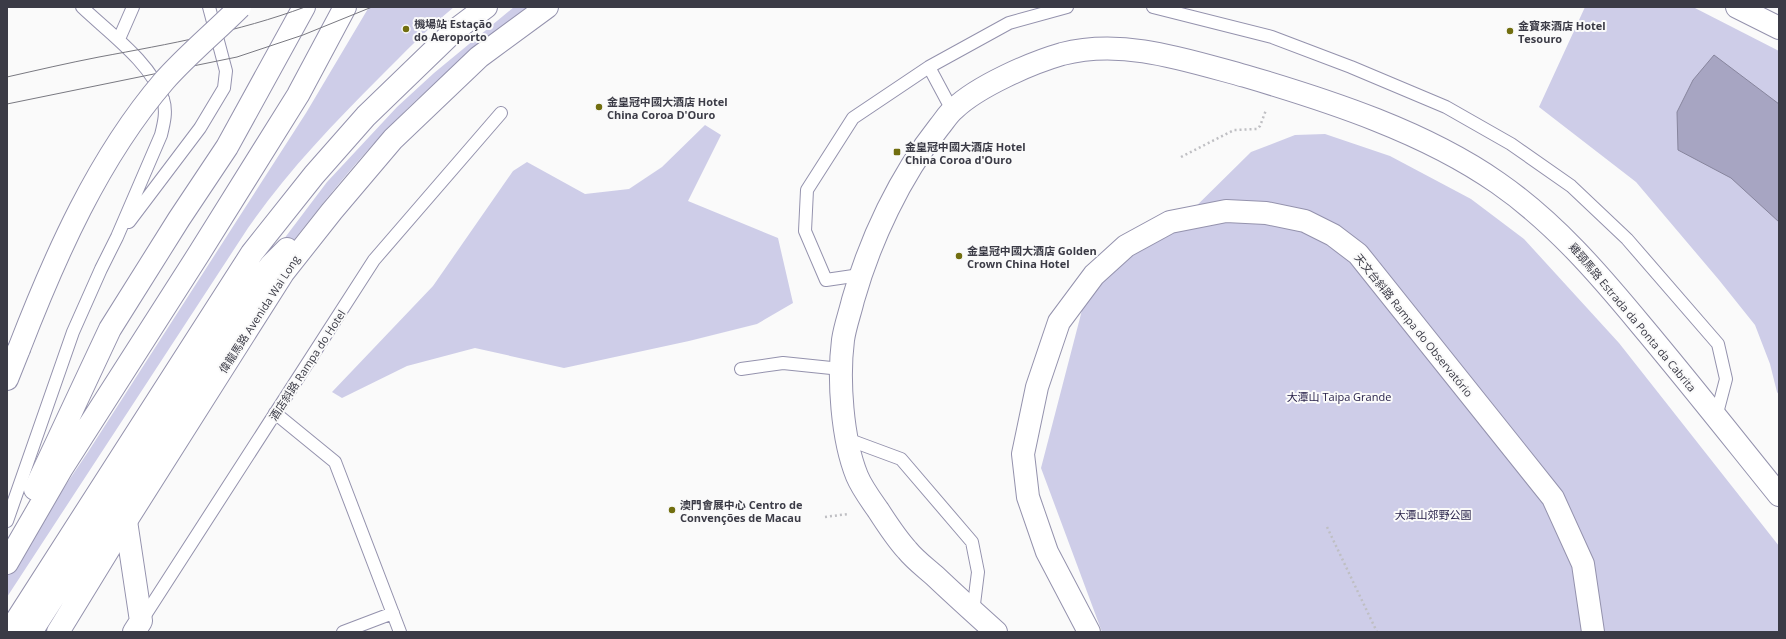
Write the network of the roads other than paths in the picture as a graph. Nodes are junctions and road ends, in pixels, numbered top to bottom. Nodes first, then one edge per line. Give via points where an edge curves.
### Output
1 (133, 7) edge
2 (209, 7) edge
3 (240, 7) edge
4 (304, 7) edge
5 (345, 7) edge
6 (486, 7) edge
7 (548, 7) edge
8 (1067, 7) edge
9 (1153, 7) edge
10 (1737, 7) edge
11 (86, 9) edge
12 (1779, 28) edge
13 (119, 39) junction
14 (929, 67) junction
15 (952, 110) junction
16 (500, 113) dead end
17 (332, 211) junction
18 (117, 237) junction
19 (860, 275) junction
20 (741, 369) dead end
21 (841, 369) junction
22 (7, 378) edge
23 (275, 413) junction
24 (1716, 417) junction
25 (847, 439) junction
26 (1779, 495) edge
27 (7, 521) edge
28 (126, 521) junction
29 (7, 548) edge
30 (7, 563) edge
31 (973, 612) junction
32 (393, 613) junction
33 (138, 626) edge
34 (9, 632) edge
35 (31, 632) edge
36 (58, 632) edge
37 (343, 632) edge
38 (400, 632) edge
39 (996, 632) edge
40 (1089, 632) edge
41 (1593, 632) edge

1 - 13 lane
2 - 18 lane via 226,71 224,88 200,128
3 - 22 street, bridge via 164,81 124,134 100,172 47,277
4 - 29 street via 227,147 110,329
5 - 30 street via 298,95 62,468
6 - 34 street via 454,31 366,116 314,175 252,254
7 - 17 street, 偉龍馬路 Avenida Wai Long via 479,57 438,95 393,139
8 - 14 lane via 1010,23
9 - 24 lane via 1272,37 1438,104 1511,144 1571,186 1627,239 1718,344 1726,379
10 - 12 street
11 - 13 lane
13 - 18 lane via 156,83 163,100 165,118 161,135
14 - 15 lane
14 - 19 lane via 853,118 807,190 805,231 826,280
15 - 19 street, 雞頸馬路 Estrada da Ponta da Cabrita via 921,149 907,172
15 - 24 street, 雞頸馬路 Estrada da Ponta da Cabrita via 983,89 1036,63 1064,54 1098,48 1118,49 1192,61 1275,85 1411,134 1456,157 1498,183 1568,240 1683,374
16 - 23 lane, 酒店斜路 Rampa do Hotel via 374,260
17 - 28 street, 偉龍馬路 Avenida Wai Long via 283,273
17 - 35 street via 309,229 266,271
18 - 27 lane via 73,332
19 - 21 street, 雞頸馬路 Estrada da Ponta da Cabrita via 843,336
20 - 21 lane via 783,363
21 - 25 street, 雞頸馬路 Estrada da Ponta da Cabrita
23 - 32 lane via 335,462
23 - 33 lane, 酒店斜路 Rampa do Hotel
24 - 26 street, 雞頸馬路 Estrada da Ponta da Cabrita
25 - 31 street, 雞頸馬路 Estrada da Ponta da Cabrita via 857,476 891,530 907,551
25 - 31 lane via 900,459 972,542 978,572
28 - 33 street
28 - 36 street, 偉龍馬路 Avenida Wai Long
31 - 39 street, 雞頸馬路 Estrada da Ponta da Cabrita
32 - 37 lane
32 - 38 lane
40 - 41 street, 天文台斜路 Rampa do Observatório via 1047,552 1028,497 1023,454 1037,387 1059,322 1094,275 1126,246 1170,222 1226,211 1266,213 1305,221 1333,235 1358,254 1553,498 1583,564

